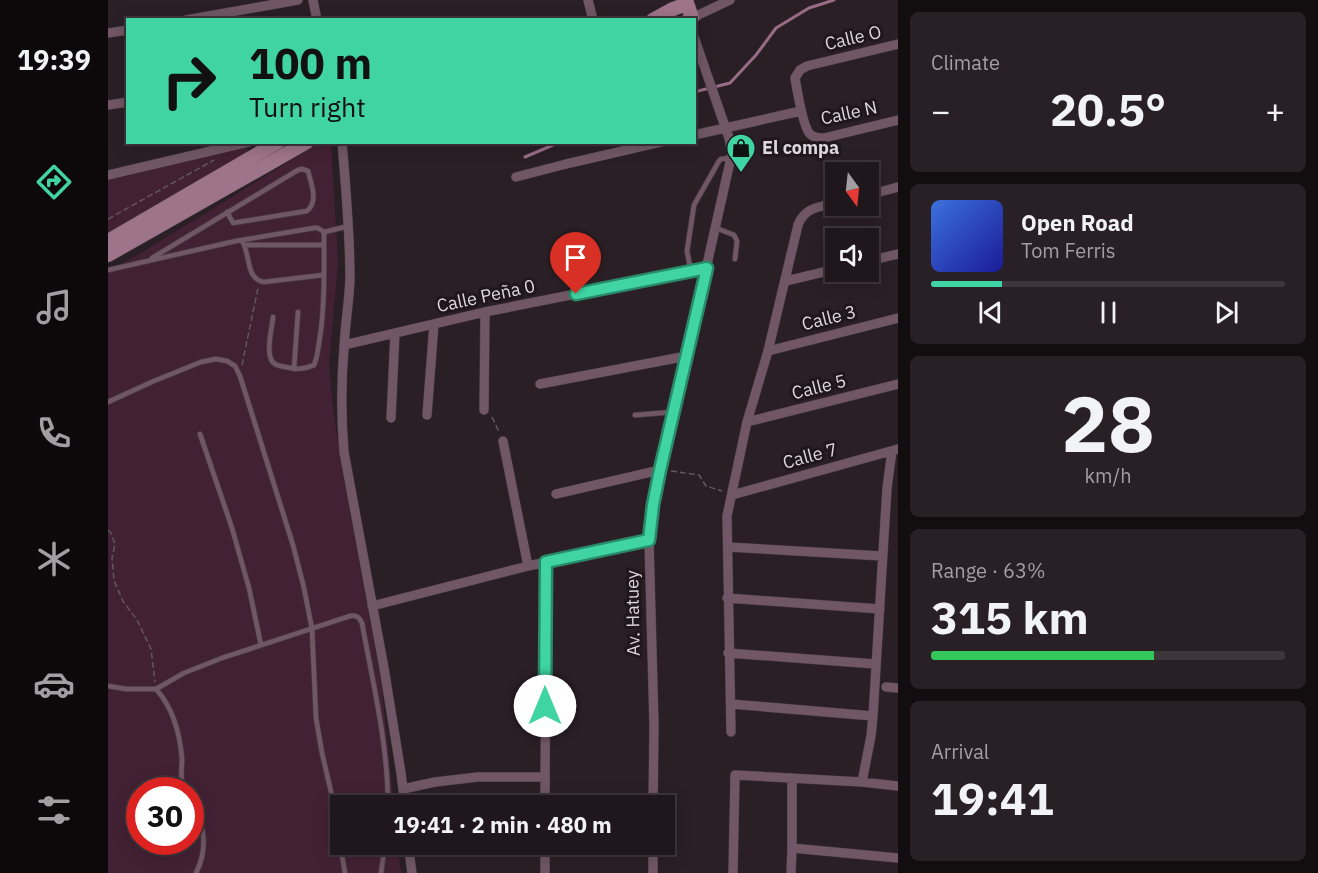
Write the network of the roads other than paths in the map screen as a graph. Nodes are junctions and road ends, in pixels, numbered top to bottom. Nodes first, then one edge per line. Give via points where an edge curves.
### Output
1 (298, 0) edge
2 (313, 0) edge
3 (588, 0) edge
4 (730, 0) edge
5 (684, 11) edge
6 (197, 18) edge
7 (317, 18) edge
8 (592, 18) edge
9 (660, 18) edge
10 (126, 30) edge
11 (108, 33) edge
12 (696, 41) edge
13 (898, 44) edge
14 (126, 102) edge
15 (108, 105) edge
16 (801, 111) junction
17 (898, 120) edge
18 (725, 128) junction
19 (696, 135) edge
20 (240, 144) edge
21 (275, 144) edge
22 (303, 144) edge
23 (342, 144) edge
24 (652, 144) edge
25 (731, 158) junction
26 (108, 175) edge
27 (516, 177) dead end
28 (898, 187) edge
29 (879, 192) edge
30 (825, 206) edge
31 (227, 213) junction
32 (349, 226) junction
33 (716, 228) junction
34 (324, 232) junction
35 (108, 242) edge
36 (244, 243) junction
37 (324, 245) junction
38 (898, 254) edge
39 (108, 255) edge
40 (879, 258) edge
41 (735, 259) dead end
42 (147, 261) junction
43 (707, 268) junction
44 (108, 270) edge
45 (691, 272) junction
46 (825, 272) edge
47 (323, 275) junction
48 (786, 281) junction
49 (298, 312) dead end
50 (485, 312) junction
51 (273, 317) dead end
52 (898, 318) edge
53 (434, 324) junction
54 (395, 333) junction
55 (344, 345) junction
56 (768, 351) junction
57 (687, 356) junction
58 (294, 369) junction
59 (540, 384) dead end
60 (898, 384) edge
61 (108, 402) edge
62 (484, 410) road end
63 (674, 412) junction
64 (428, 415) dead end
65 (635, 415) dead end
66 (391, 418) dead end
67 (747, 422) junction
68 (200, 434) dead end
69 (503, 441) road end
70 (895, 450) edge
71 (660, 470) junction
72 (886, 488) junction
73 (898, 488) edge
74 (556, 494) dead end
75 (732, 495) junction
76 (649, 540) junction
77 (728, 547) junction
78 (882, 556) junction
79 (546, 562) junction
80 (528, 566) junction
81 (728, 598) junction
82 (372, 606) junction
83 (880, 609) junction
84 (312, 628) junction
85 (261, 645) junction
86 (728, 653) junction
87 (875, 664) junction
88 (108, 686) edge
89 (886, 687) dead end
90 (898, 688) edge
91 (156, 689) junction
92 (730, 705) junction
93 (873, 716) junction
94 (731, 732) dead end
95 (181, 777) edge
96 (545, 777) junction
97 (792, 778) junction
98 (862, 782) junction
99 (898, 786) edge
100 (403, 789) junction
101 (388, 795) edge
102 (404, 795) edge
103 (545, 795) edge
104 (653, 795) edge
105 (204, 835) edge
106 (792, 848) junction
107 (204, 853) edge
108 (203, 855) edge
109 (383, 855) edge
110 (410, 855) edge
111 (545, 855) edge
112 (653, 855) edge
113 (898, 858) edge
114 (196, 873) edge
115 (345, 873) edge
116 (381, 873) edge
117 (412, 873) edge
118 (545, 873) edge
119 (653, 873) edge
120 (733, 873) edge
121 (791, 873) edge

1 - 6 street
2 - 7 street
3 - 8 street
4 - 5 street
5 - 9 main road
10 - 11 street
12 - 18 street, Av. Hatuey
13 - 16 street, Calle O via 800,70 795,78
14 - 15 street
16 - 17 street, Calle N via 808,132 824,138
16 - 18 street
18 - 19 street
18 - 25 street, Av. Hatuey
20 - 26 street
21 - 35 main road
22 - 39 main road
23 - 32 street
24 - 27 street
25 - 33 street, Av. Hatuey
25 - 45 lane via 719,161 694,205 687,251
28 - 29 street
30 - 48 street via 805,213 798,225
31 - 31 lane via 298,170 308,171 314,201 307,211 233,223
31 - 42 lane
32 - 34 lane
32 - 55 street via 350,277
33 - 41 lane via 734,236
33 - 43 street, Av. Hatuey
34 - 36 lane via 314,228
34 - 37 lane
36 - 37 lane
36 - 42 lane via 236,241
36 - 47 lane via 251,274 259,281
37 - 47 lane
38 - 40 street
42 - 44 lane
43 - 45 street, Calle Peña 0
43 - 57 street, Av. Hatuey
45 - 50 street, Calle Peña 0
46 - 48 street
47 - 58 lane via 317,359 308,368
48 - 56 street
49 - 58 lane
50 - 53 street, Calle Peña 0
50 - 62 street
51 - 58 lane via 270,359
52 - 56 street, Calle 3
53 - 54 street, Calle Peña 0
53 - 64 street
54 - 55 street, Calle Peña 0
54 - 66 street
55 - 82 street via 344,452
56 - 67 street
57 - 59 street
57 - 63 street, Av. Hatuey
60 - 67 street, Calle 5
61 - 84 lane via 201,362 216,359 235,366 293,545
63 - 65 lane
63 - 71 street, Av. Hatuey
67 - 75 street
68 - 85 lane via 247,578
69 - 80 street
70 - 72 street
70 - 75 street, Calle 7
71 - 74 street
71 - 76 street, Av. Hatuey
72 - 73 street
72 - 78 street
75 - 77 street via 727,516
76 - 79 street
76 - 104 street, Av. Hatuey
77 - 78 street
77 - 81 street
78 - 83 street
79 - 80 street
79 - 96 street
80 - 82 street
81 - 83 street
81 - 86 street
82 - 100 street
83 - 87 street
84 - 85 lane
84 - 101 lane via 356,615 362,623 384,737
84 - 115 lane via 316,718
85 - 91 lane via 184,673
86 - 87 street
86 - 92 street
87 - 93 street
88 - 91 lane
89 - 90 street
91 - 95 lane via 174,719
92 - 93 street
92 - 94 street
93 - 98 street
96 - 100 street via 478,777
96 - 103 street
97 - 98 street
97 - 106 street
97 - 120 street via 735,775
98 - 99 street
100 - 102 street
105 - 107 lane
106 - 113 street
106 - 121 street
108 - 114 lane
109 - 116 lane
110 - 117 street
111 - 118 street
112 - 119 street

